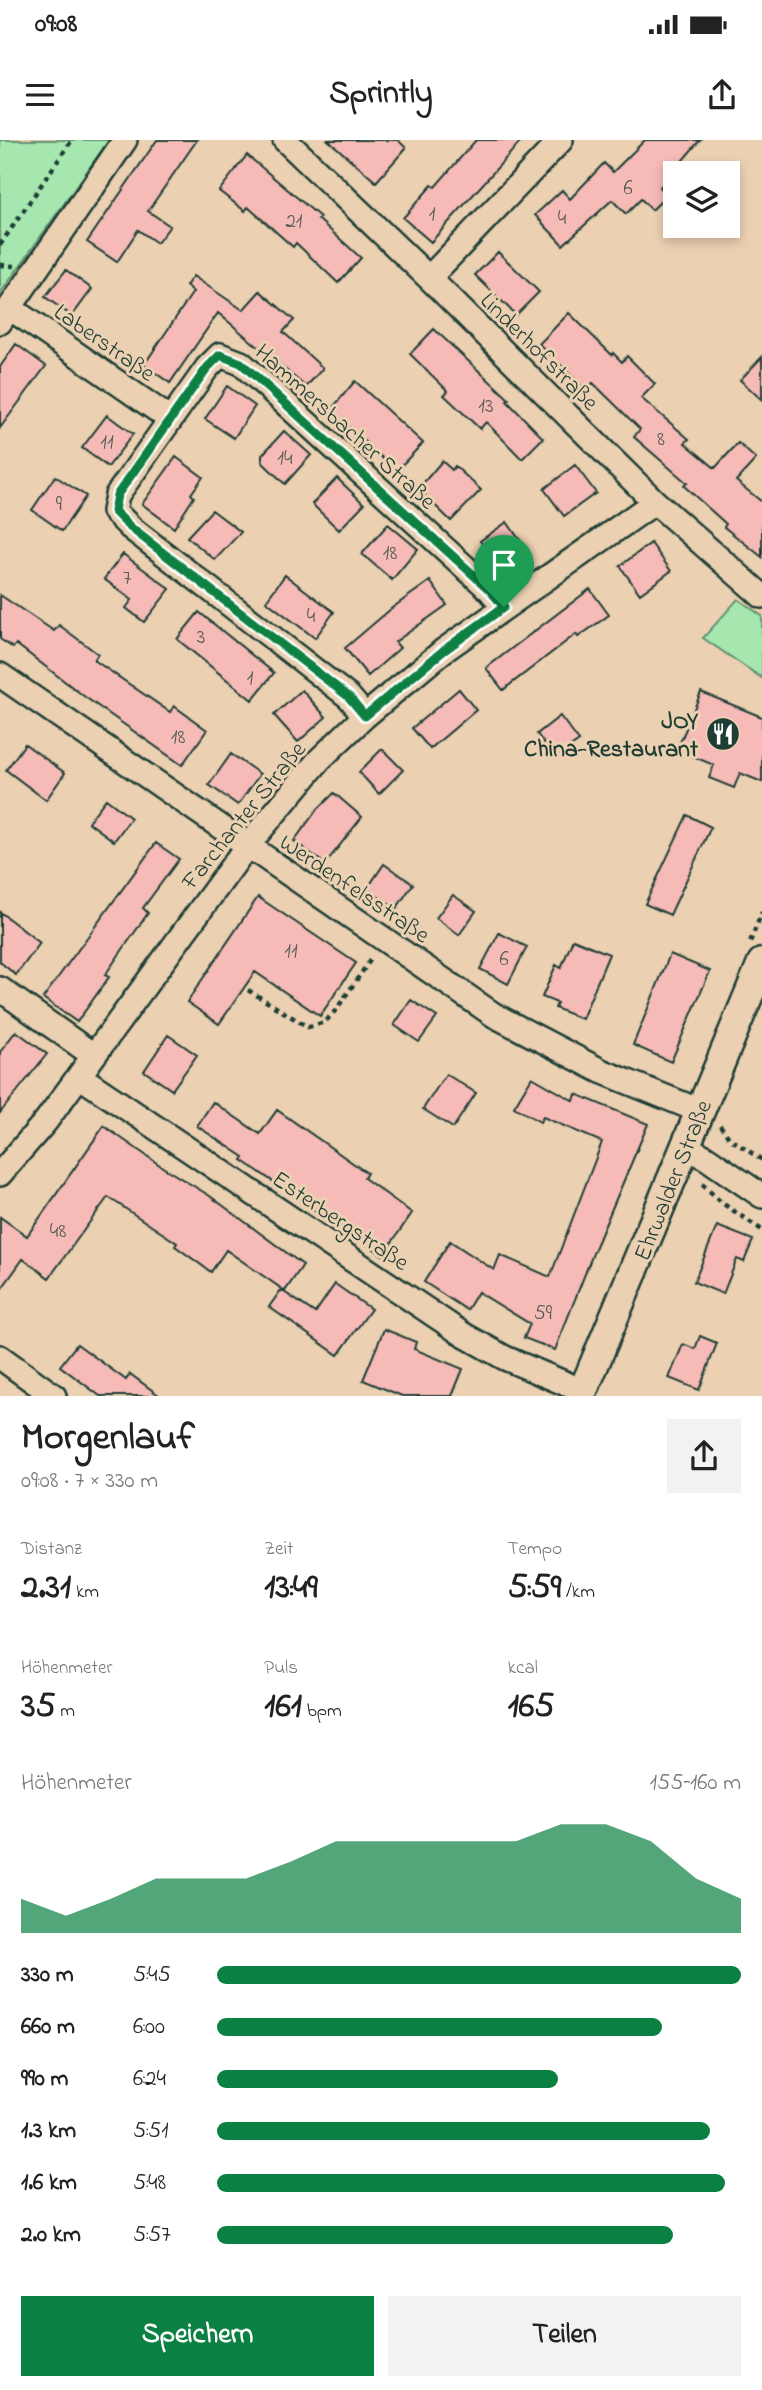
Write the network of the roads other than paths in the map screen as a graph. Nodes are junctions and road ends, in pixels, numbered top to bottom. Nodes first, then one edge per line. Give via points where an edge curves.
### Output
1 (125, 140) edge
2 (285, 140) edge
3 (561, 140) edge
4 (429, 278) junction
5 (5, 315) edge
6 (170, 419) junction
7 (655, 502) junction
8 (762, 596) edge
9 (504, 607) junction
10 (0, 675) edge
11 (365, 716) junction
12 (247, 846) junction
13 (762, 963) edge
14 (0, 989) edge
15 (93, 1055) junction
16 (79, 1076) junction
17 (710, 1118) junction
18 (686, 1147) junction
19 (0, 1174) edge
20 (762, 1196) edge
21 (0, 1357) edge
22 (582, 1393) edge
23 (54, 1396) edge

1 - 5 street
2 - 4 street, Linderhofstraße
3 - 4 street
4 - 7 street, Linderhofstraße
5 - 6 street, Laberstraße
6 - 9 street, Hammersbacher Straße via 220,355 241,363
6 - 11 street, Hammersbacher Straße via 117,495 114,511 349,697
7 - 8 street, Linderhofstraße
7 - 9 street, Farchanter Straße
9 - 11 street, Farchanter Straße
10 - 12 street, Werdenfelsstraße
11 - 12 street, Farchanter Straße via 319,760
12 - 15 street, Farchanter Straße
12 - 17 street, Werdenfelsstraße via 494,1015 601,1070
13 - 17 street, Ehrwalder Straße
14 - 15 street
15 - 16 street, Farchanter Straße
16 - 19 street, Farchanter Straße
16 - 22 street, Esterbergstraße via 464,1335
17 - 18 street, Ehrwalder Straße
18 - 20 street
18 - 22 street, Ehrwalder Straße
21 - 23 street

